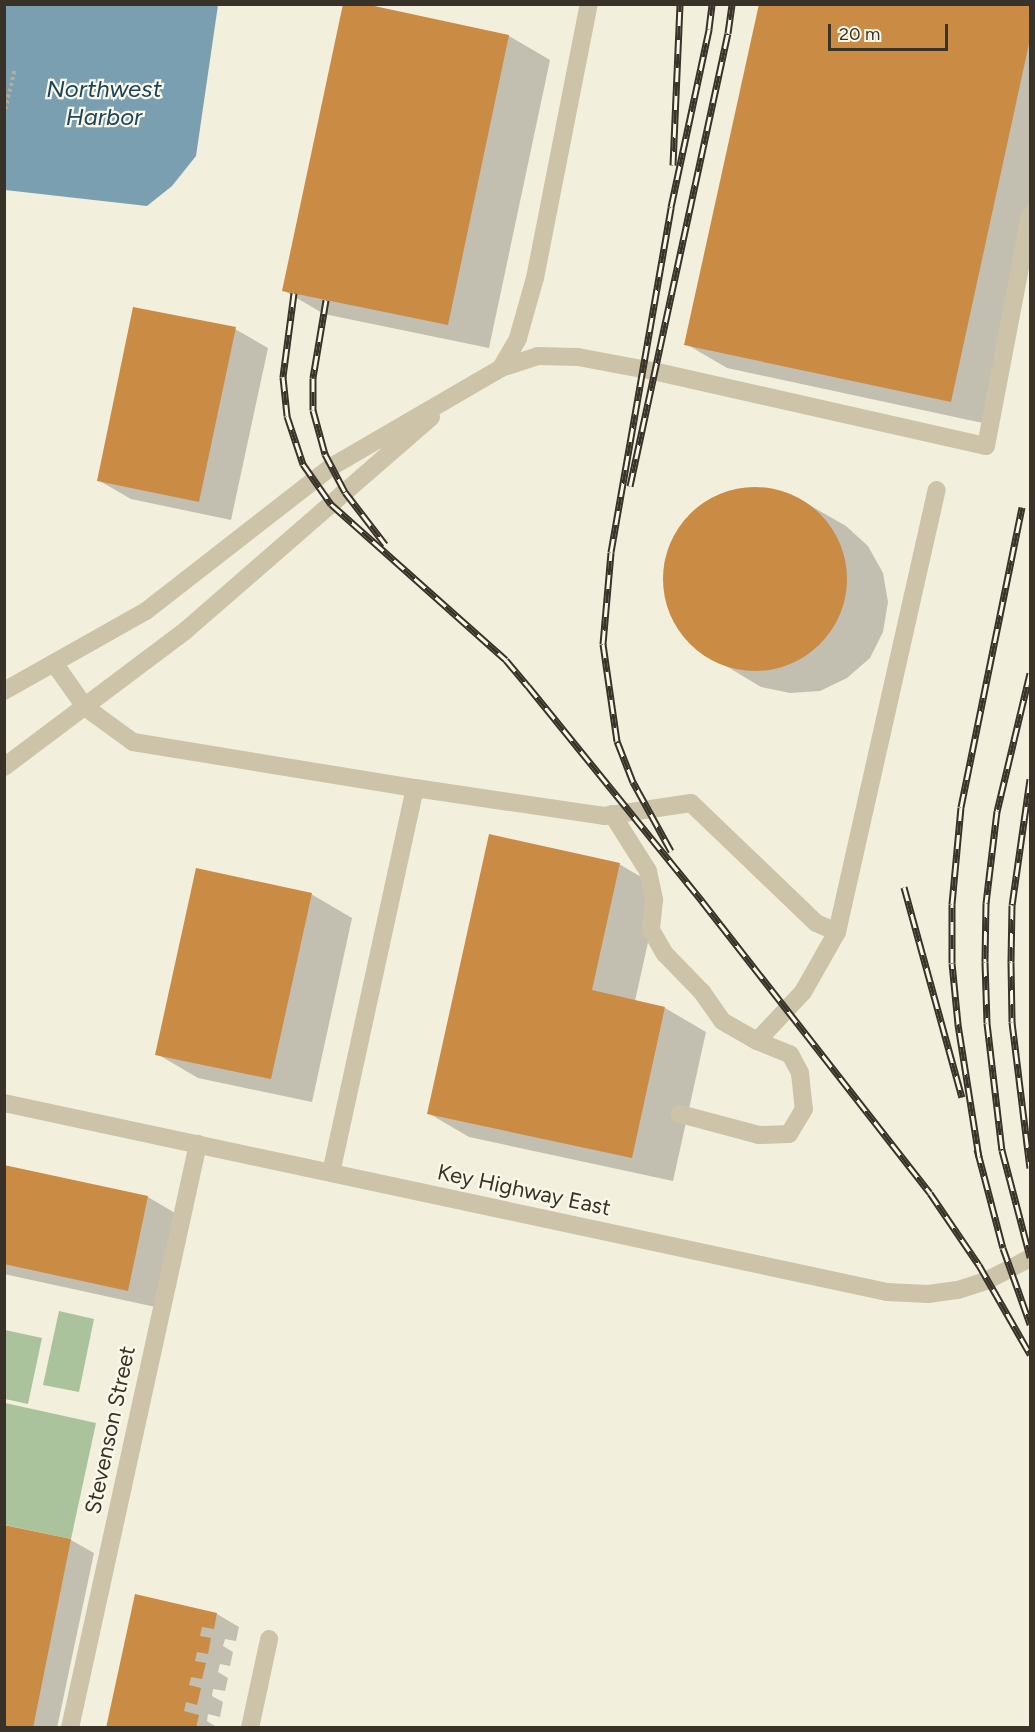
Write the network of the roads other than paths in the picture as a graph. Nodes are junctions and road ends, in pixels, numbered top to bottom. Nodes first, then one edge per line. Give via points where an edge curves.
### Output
1 (589, 4) edge
2 (1030, 215) edge
3 (501, 368) junction
4 (464, 388) junction
5 (937, 490) dead end
6 (54, 663) junction
7 (4, 691) edge
8 (85, 707) junction
9 (4, 767) edge
10 (415, 788) junction
11 (612, 814) junction
12 (837, 932) junction
13 (757, 1041) junction
14 (4, 1103) edge
15 (680, 1114) dead end
16 (198, 1144) junction
17 (331, 1173) junction
18 (1030, 1258) edge
19 (269, 1639) dead end
20 (70, 1728) edge
21 (250, 1728) edge

1 - 3 street via 535,278 518,338
2 - 3 street via 986,446 578,357 538,356
3 - 4 street
4 - 6 street via 331,466 146,611
4 - 8 street via 185,631
5 - 12 street
6 - 7 street
6 - 8 street
8 - 9 street
8 - 10 street via 133,742
10 - 11 street via 604,816
10 - 17 street
11 - 12 street via 691,803 816,923
11 - 13 street via 648,871 654,900 651,930 665,954 702,992 722,1021
12 - 13 street via 803,992
13 - 15 street via 790,1054 800,1073 804,1108 789,1134 759,1134
14 - 16 street, Key Highway East
16 - 17 street, Key Highway East
16 - 20 street, Stevenson Street
17 - 18 street, Key Highway East via 887,1292 928,1294 958,1290 988,1280
19 - 21 street

